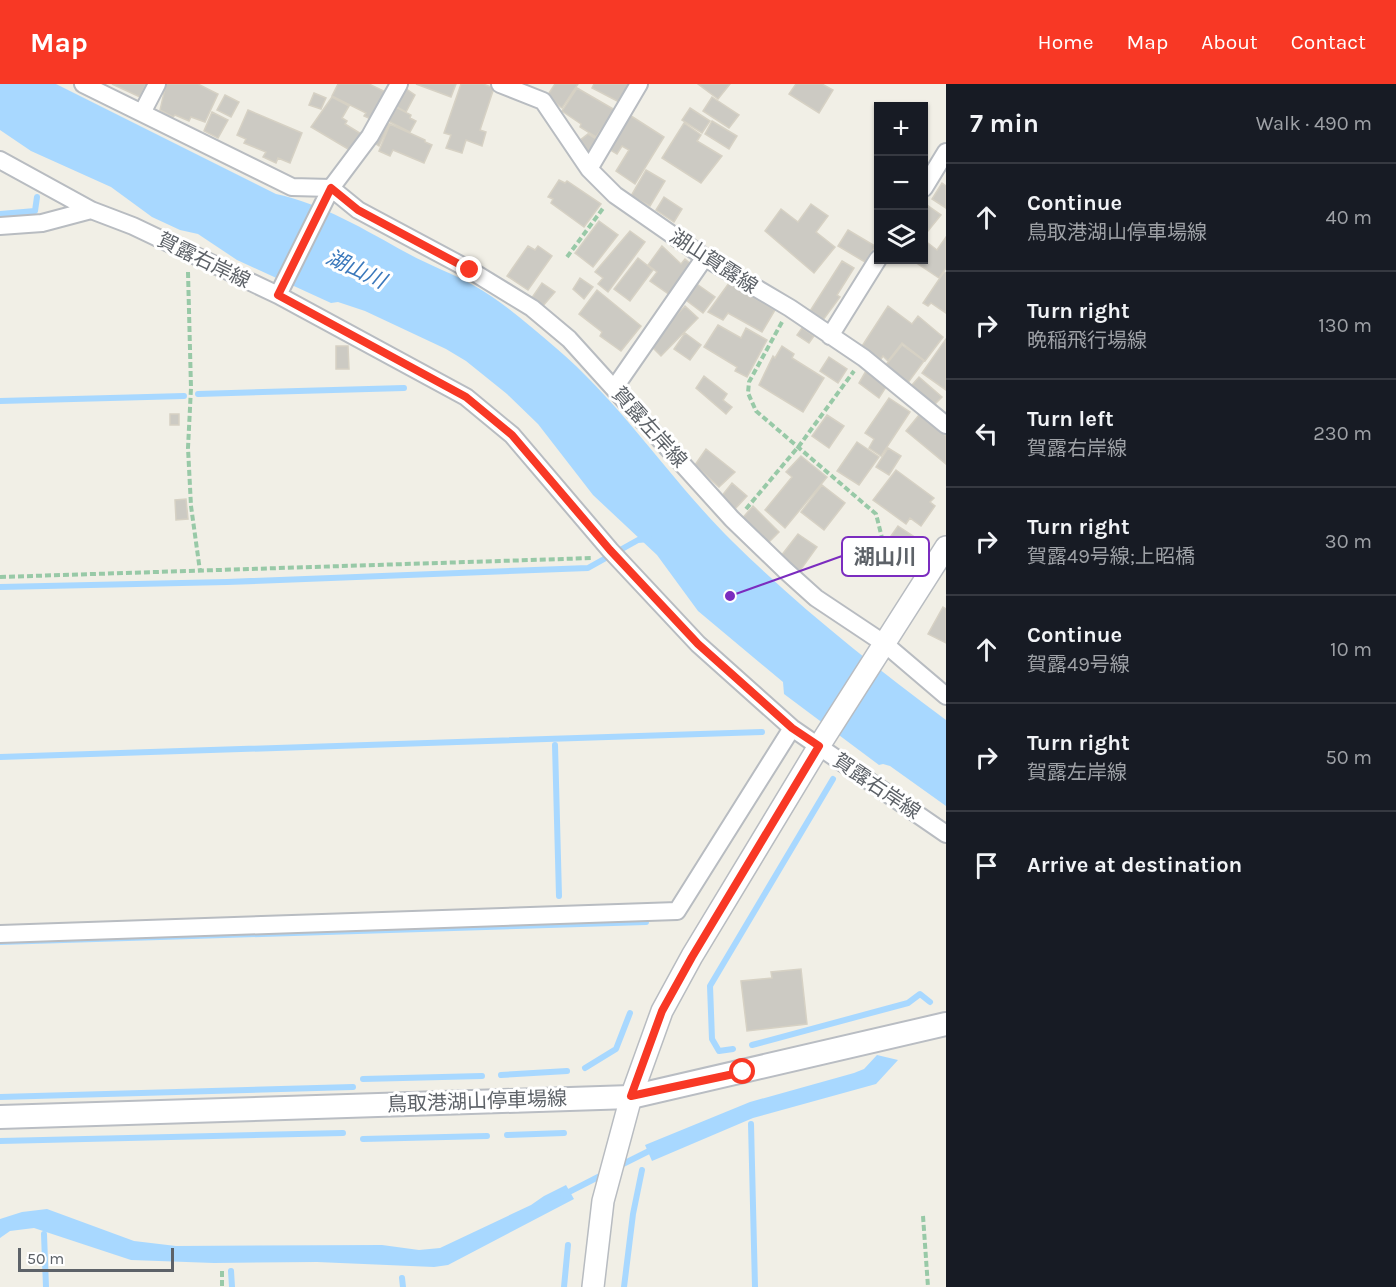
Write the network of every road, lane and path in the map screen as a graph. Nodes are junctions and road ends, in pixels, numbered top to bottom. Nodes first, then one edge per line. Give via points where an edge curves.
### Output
1 (83, 84) edge
2 (158, 84) edge
3 (399, 84) edge
4 (500, 84) edge
5 (639, 84) edge
6 (143, 111) junction
7 (946, 152) edge
8 (0, 160) edge
9 (589, 169) junction
10 (928, 181) edge
11 (331, 188) junction
12 (614, 194) junction
13 (92, 210) junction
14 (0, 226) edge
15 (192, 254) junction
16 (567, 257) dead end
17 (705, 257) junction
18 (876, 264) edge
19 (281, 290) junction
20 (790, 308) junction
21 (830, 336) junction
22 (864, 358) junction
23 (615, 387) junction
24 (946, 425) edge
25 (799, 446) junction
26 (735, 522) junction
27 (946, 547) edge
28 (610, 550) junction
29 (907, 564) dead end
30 (200, 571) junction
31 (0, 577) edge
32 (881, 650) junction
33 (946, 696) edge
34 (792, 728) junction
35 (821, 743) junction
36 (946, 834) edge
37 (0, 934) edge
38 (946, 1024) edge
39 (631, 1096) junction
40 (0, 1118) edge
41 (923, 1216) dead end
42 (222, 1271) dead end
43 (222, 1287) edge
44 (593, 1287) edge
45 (928, 1287) edge

1 - 6 street
2 - 6 street
3 - 11 street via 370,136
4 - 9 street, 湖山賀露線 via 543,101
5 - 9 street
6 - 11 street via 292,187
7 - 10 street
8 - 13 street, 賀露右岸線
9 - 12 street, 湖山賀露線
11 - 19 street
11 - 23 street, 賀露左岸線 via 358,210 532,308 569,339
12 - 16 path
12 - 17 street, 湖山賀露線
13 - 14 street via 42,223
13 - 15 street, 賀露右岸線
15 - 19 street, 賀露右岸線
15 - 30 path via 188,277 188,448
17 - 20 street, 湖山賀露線
17 - 23 street
18 - 21 street
19 - 28 street, 賀露右岸線 via 466,397 512,435
20 - 21 street, 湖山賀露線
20 - 25 path via 749,382 748,393 756,411
21 - 22 street, 湖山賀露線
22 - 24 street, 湖山賀露線
22 - 25 path
23 - 26 street, 賀露左岸線
25 - 26 path
25 - 29 path via 876,514 884,546
26 - 32 street, 賀露左岸線 via 816,598
27 - 32 street
28 - 30 path via 593,558
28 - 34 street, 賀露右岸線 via 698,644
30 - 31 path
32 - 33 street, 賀露左岸線
32 - 35 street
34 - 35 street, 賀露右岸線
34 - 37 street via 677,911
35 - 36 street, 賀露右岸線
35 - 39 street via 662,1011
38 - 39 main road, 鳥取港湖山停車場線
39 - 40 main road, 鳥取港湖山停車場線
39 - 44 street via 603,1201
41 - 45 path
42 - 43 path

